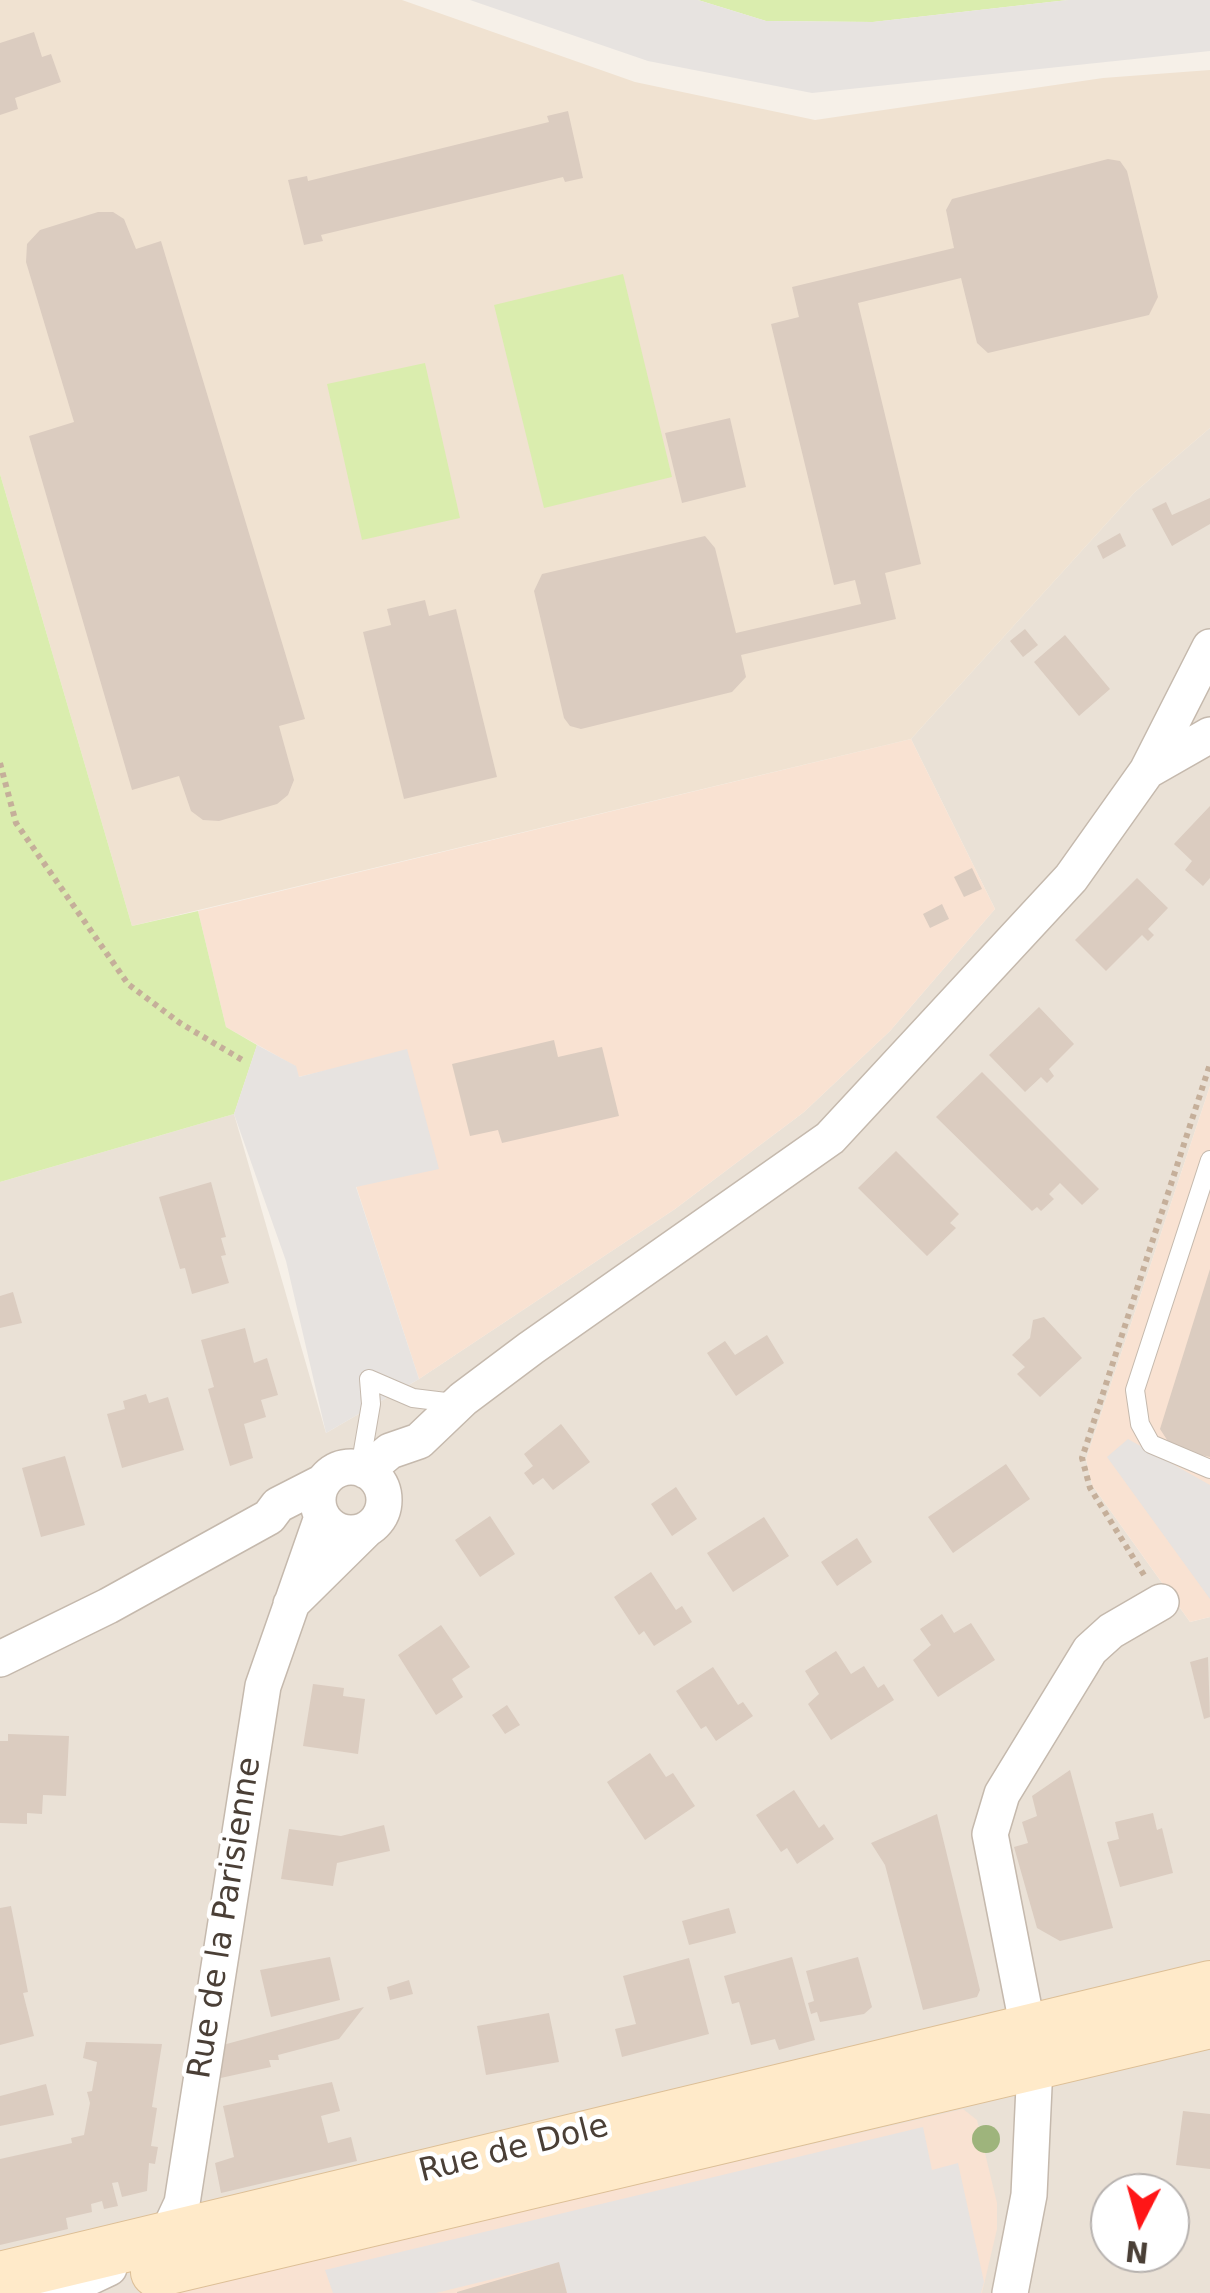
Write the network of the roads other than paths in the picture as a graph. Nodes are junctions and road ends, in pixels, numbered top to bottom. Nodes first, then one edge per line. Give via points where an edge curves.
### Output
1 (1210, 648) edge
2 (1210, 735) edge
3 (1147, 771) junction
4 (1210, 1160) edge
5 (460, 1402) junction
6 (419, 1441) junction
7 (1210, 1469) edge
8 (363, 1470) junction
9 (321, 1504) junction
10 (374, 1521) junction
11 (1161, 1602) dead end
12 (290, 1605) junction
13 (0, 1659) edge
14 (1210, 1986) edge
15 (1210, 2023) edge
16 (1032, 2046) junction
17 (172, 2234) junction
18 (0, 2277) edge
19 (61, 2283) edge
20 (0, 2292) edge
21 (1010, 2293) edge

1 - 3 street
2 - 3 street
3 - 5 street via 1071,878 830,1138
4 - 7 lane via 1136,1390 1140,1424 1151,1444
5 - 6 street
5 - 8 lane via 412,1398 369,1379
6 - 8 street
6 - 10 street, Rue de la Parisienne via 400,1488
8 - 9 street via 339,1469
8 - 10 street via 383,1491
9 - 10 street via 344,1533
9 - 12 street, Rue de la Parisienne
9 - 13 street via 269,1518
10 - 12 street, Rue de la Parisienne
11 - 16 street via 1090,1650 998,1807 990,1834
12 - 17 street, Rue de la Parisienne via 263,1686
14 - 16 main road, Rue de Dole
15 - 16 main road, Rue de Dole
16 - 17 main road, Rue de Dole
16 - 19 main road, Rue de Dole
16 - 21 street via 1029,2195
17 - 19 main road, Rue de Dole
18 - 19 main road, Rue de Dole
19 - 20 street

